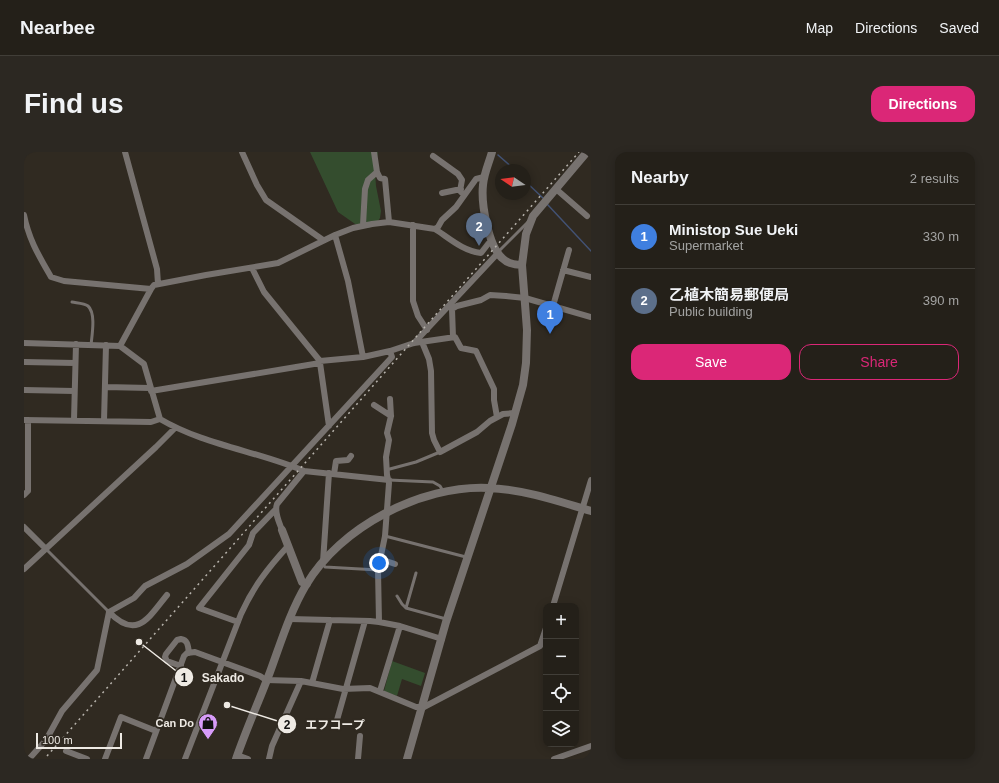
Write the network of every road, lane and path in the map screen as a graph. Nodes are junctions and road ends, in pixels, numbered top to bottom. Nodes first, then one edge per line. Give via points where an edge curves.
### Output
1 (124, 152) edge
2 (242, 152) edge
3 (374, 152) edge
4 (587, 152) edge
5 (493, 153) edge
6 (433, 156) dead end
7 (377, 172) junction
8 (484, 177) junction
9 (556, 189) junction
10 (463, 192) junction
11 (442, 193) dead end
12 (24, 215) edge
13 (533, 216) junction
14 (587, 216) dead end
15 (389, 222) junction
16 (413, 225) junction
17 (363, 226) junction
18 (435, 228) junction
19 (334, 235) junction
20 (323, 240) junction
21 (492, 241) junction
22 (569, 250) dead end
23 (498, 253) junction
24 (522, 265) junction
25 (252, 268) junction
26 (564, 270) junction
27 (591, 277) edge
28 (158, 284) junction
29 (151, 289) junction
30 (524, 298) junction
31 (72, 302) dead end
32 (553, 306) junction
33 (451, 307) junction
34 (591, 317) edge
35 (427, 330) junction
36 (453, 337) junction
37 (422, 342) junction
38 (24, 343) edge
39 (414, 343) junction
40 (76, 344) junction
41 (91, 345) junction
42 (106, 345) junction
43 (120, 346) junction
44 (390, 351) junction
45 (363, 357) junction
46 (24, 362) edge
47 (320, 362) junction
48 (74, 363) junction
49 (105, 387) junction
50 (150, 389) junction
51 (24, 390) edge
52 (74, 391) junction
53 (390, 399) dead end
54 (374, 405) dead end
55 (515, 413) junction
56 (390, 416) junction
57 (497, 417) junction
58 (160, 419) junction
59 (26, 420) edge
60 (74, 420) junction
61 (104, 421) junction
62 (329, 426) junction
63 (175, 428) junction
64 (440, 452) junction
65 (351, 456) dead end
66 (291, 466) junction
67 (386, 470) junction
68 (304, 471) junction
69 (332, 473) junction
70 (389, 480) junction
71 (591, 480) edge
72 (490, 488) junction
73 (444, 492) junction
74 (24, 495) edge
75 (276, 508) junction
76 (583, 508) junction
77 (591, 511) edge
78 (387, 512) junction
79 (24, 527) edge
80 (282, 530) joint
81 (384, 536) junction
82 (288, 546) junction
83 (46, 549) junction
84 (468, 558) junction
85 (380, 559) junction
86 (323, 564) junction
87 (395, 564) dead end
88 (24, 569) edge
89 (378, 570) junction
90 (416, 573) dead end
91 (307, 584) junction
92 (167, 595) dead end
93 (397, 596) dead end
94 (554, 603) edge
95 (406, 608) junction
96 (109, 612) junction
97 (290, 619) junction
98 (330, 620) junction
99 (447, 620) junction
100 (365, 621) junction
101 (238, 622) junction
102 (380, 622) junction
103 (400, 626) junction
104 (543, 637) edge
105 (442, 639) junction
106 (189, 653) junction
107 (222, 662) junction
108 (181, 666) junction
109 (266, 680) junction
110 (301, 682) junction
111 (312, 683) junction
112 (346, 689) junction
113 (380, 691) junction
114 (421, 707) junction
115 (337, 720) dead end
116 (156, 730) junction
117 (360, 736) dead end
118 (591, 746) edge
119 (66, 751) dead end
120 (236, 757) edge
121 (29, 759) edge
122 (87, 759) edge
123 (105, 759) edge
124 (146, 759) edge
125 (185, 759) edge
126 (248, 759) edge
127 (269, 759) edge
128 (358, 759) edge
129 (407, 759) edge
130 (554, 759) edge

1 - 28 street via 157,269
2 - 20 street via 266,200
3 - 7 street
4 - 9 street
5 - 8 street
6 - 10 street via 458,174 462,180
7 - 15 street via 380,178 384,179
7 - 17 street via 368,180 365,189
8 - 10 street via 476,179
8 - 21 street via 484,212
9 - 13 street
9 - 14 street
10 - 11 street
10 - 18 street
12 - 29 street via 32,244 51,277 64,281
13 - 23 lane
13 - 24 street via 525,238
15 - 16 street
15 - 17 street
16 - 18 street
16 - 35 street via 413,302
17 - 19 street
18 - 21 street via 456,244 476,252 481,253
19 - 20 street
19 - 45 street via 348,281
20 - 25 street via 278,263
21 - 23 street
22 - 26 street
23 - 24 street via 502,259 515,265
23 - 33 street
24 - 30 street
25 - 28 street
25 - 47 street via 264,292
26 - 27 street
26 - 32 street
28 - 29 street
29 - 43 street
30 - 32 street
30 - 33 street via 490,295
30 - 55 street via 527,330 526,363
31 - 41 lane via 90,308 93,321
32 - 34 street
33 - 35 street
33 - 36 street
35 - 39 street
36 - 37 street
36 - 57 street via 461,348 476,351 494,389
37 - 39 street
37 - 64 street via 431,371 432,434
38 - 40 street
39 - 44 street
40 - 41 street
40 - 48 street
41 - 42 street
42 - 43 street
42 - 49 street
43 - 50 street via 144,364
44 - 45 street
44 - 62 street via 392,357
45 - 47 street
46 - 48 street
47 - 50 street
47 - 62 street
48 - 52 street
49 - 50 street
49 - 61 street
50 - 58 street
51 - 52 street
52 - 60 street
53 - 56 street
54 - 56 street
55 - 57 street
55 - 72 street
56 - 67 street
57 - 64 street via 477,432
58 - 61 street via 151,422
58 - 63 street
59 - 60 street
59 - 74 street via 28,491
60 - 61 street
62 - 66 street
63 - 66 street
63 - 83 street
64 - 67 lane
65 - 69 street via 348,460 336,461
66 - 68 street
66 - 96 street via 229,534 187,564 145,586 134,598
67 - 70 street
68 - 69 street
68 - 75 street
69 - 70 street
69 - 86 street
70 - 73 lane via 433,482
70 - 78 street
71 - 76 street
72 - 73 street
72 - 76 street via 520,492
72 - 84 street
73 - 78 street via 410,501
75 - 80 street
75 - 101 street via 253,534 249,545 199,608
76 - 77 street
76 - 94 street
78 - 81 street
78 - 86 street via 356,531
79 - 83 street
80 - 82 street
81 - 84 lane
81 - 85 street
82 - 91 street via 302,582
82 - 101 street via 259,580
83 - 88 street
83 - 96 lane
84 - 99 street
85 - 87 street
85 - 89 street
86 - 89 lane via 325,567
86 - 91 street
89 - 102 street
90 - 95 lane
91 - 97 street
92 - 96 street via 147,621 137,626 129,625
93 - 95 lane
95 - 99 lane
96 - 121 street via 97,670 62,711 46,740
97 - 98 street
97 - 109 street
98 - 100 street
98 - 111 street
99 - 105 street
100 - 102 street
100 - 112 street
101 - 107 street
102 - 103 street
103 - 105 street
103 - 113 street
104 - 114 street via 540,646
105 - 114 street
106 - 107 street via 195,652
106 - 108 street via 184,656
106 - 108 street via 187,641 181,639 177,640 166,654 167,661
107 - 109 street
107 - 125 street
108 - 116 street
109 - 110 street
109 - 120 street
110 - 111 street
110 - 127 street via 272,746
111 - 112 street
112 - 113 street via 370,688
112 - 115 street
113 - 114 street
114 - 129 street
116 - 123 street via 121,717
116 - 124 street
117 - 128 street
118 - 130 street
119 - 122 street
120 - 126 street

